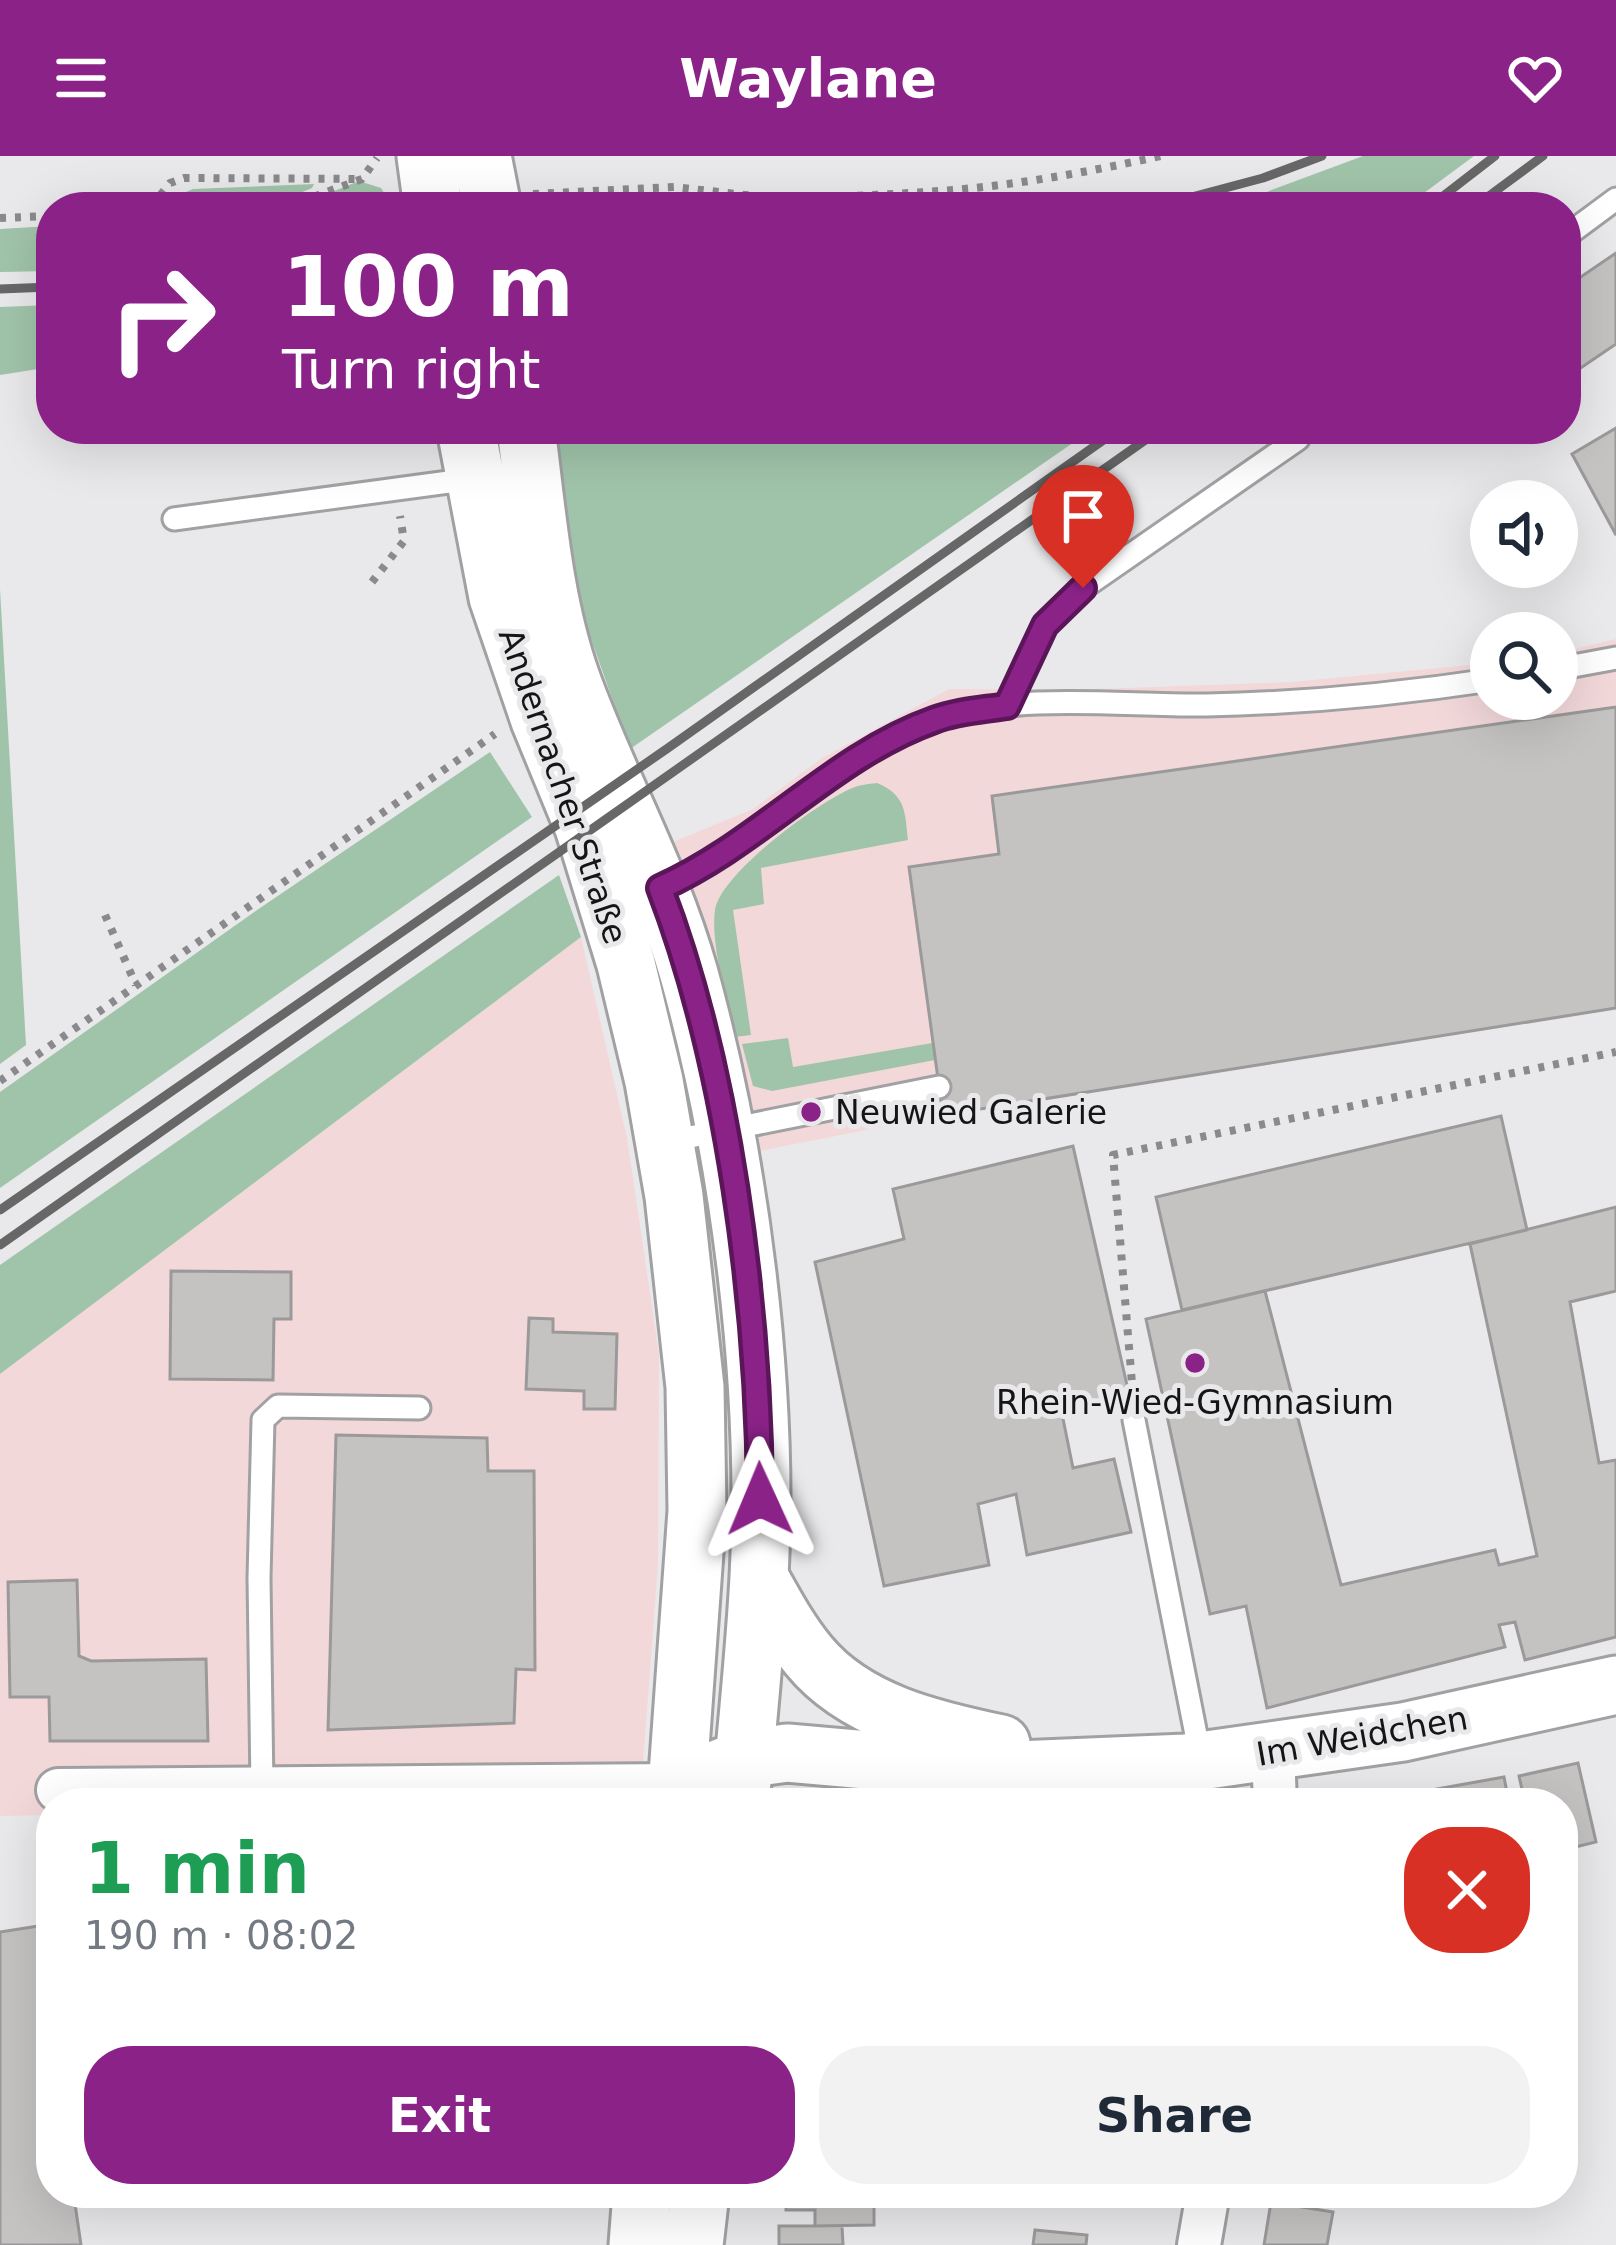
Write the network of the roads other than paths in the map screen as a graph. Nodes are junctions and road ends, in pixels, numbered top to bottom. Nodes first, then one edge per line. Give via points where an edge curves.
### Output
1 (426, 156) edge
2 (431, 192) edge
3 (1616, 199) edge
4 (1581, 225) edge
5 (528, 444) edge
6 (1291, 444) edge
7 (469, 454) edge
8 (174, 519) dead end
9 (1616, 658) edge
10 (1578, 665) edge
11 (1470, 682) edge
12 (1007, 706) junction
13 (660, 888) junction
14 (939, 1087) dead end
15 (723, 1130) junction
16 (665, 1142) junction
17 (419, 1408) dead end
18 (1135, 1420) road end
19 (757, 1599) junction
20 (693, 1604) junction
21 (1616, 1685) edge
22 (1202, 1761) junction
23 (1106, 1766) junction
24 (1274, 1778) edge
25 (742, 1781) edge
26 (262, 1787) junction
27 (194, 1788) edge
28 (321, 1788) edge
29 (677, 1788) edge
30 (706, 1788) edge
31 (641, 2208) edge
32 (698, 2208) edge
33 (1205, 2208) edge
34 (638, 2245) edge
35 (694, 2245) edge
36 (1199, 2245) edge

1 - 2 street
3 - 4 lane
5 - 13 street, Andernacher Straße via 562,650
6 - 12 lane via 1083,588 1045,625
7 - 8 lane
7 - 16 street, Andernacher Straße via 498,597 598,869
9 - 10 lane
11 - 12 lane via 1210,705
12 - 13 lane via 938,718 875,747 729,852
13 - 15 street, Andernacher Straße via 701,1019
14 - 15 lane
15 - 16 lane
15 - 19 street, Andernacher Straße via 753,1340
16 - 20 street, Andernacher Straße via 694,1387
17 - 26 lane via 278,1406 262,1420
18 - 22 lane
19 - 20 street via 745,1635 721,1637
19 - 23 street, Im Weidchen via 826,1674 859,1697 930,1726
19 - 25 street, Andernacher Straße
20 - 29 street, Andernacher Straße
21 - 24 street, Im Weidchen via 1403,1732
22 - 23 street, Im Weidchen
22 - 24 street, Im Weidchen
23 - 25 street, Im Weidchen via 993,1771 787,1754
25 - 30 street, Im Weidchen
26 - 27 street
26 - 28 street
31 - 34 street
32 - 35 street
33 - 36 street

